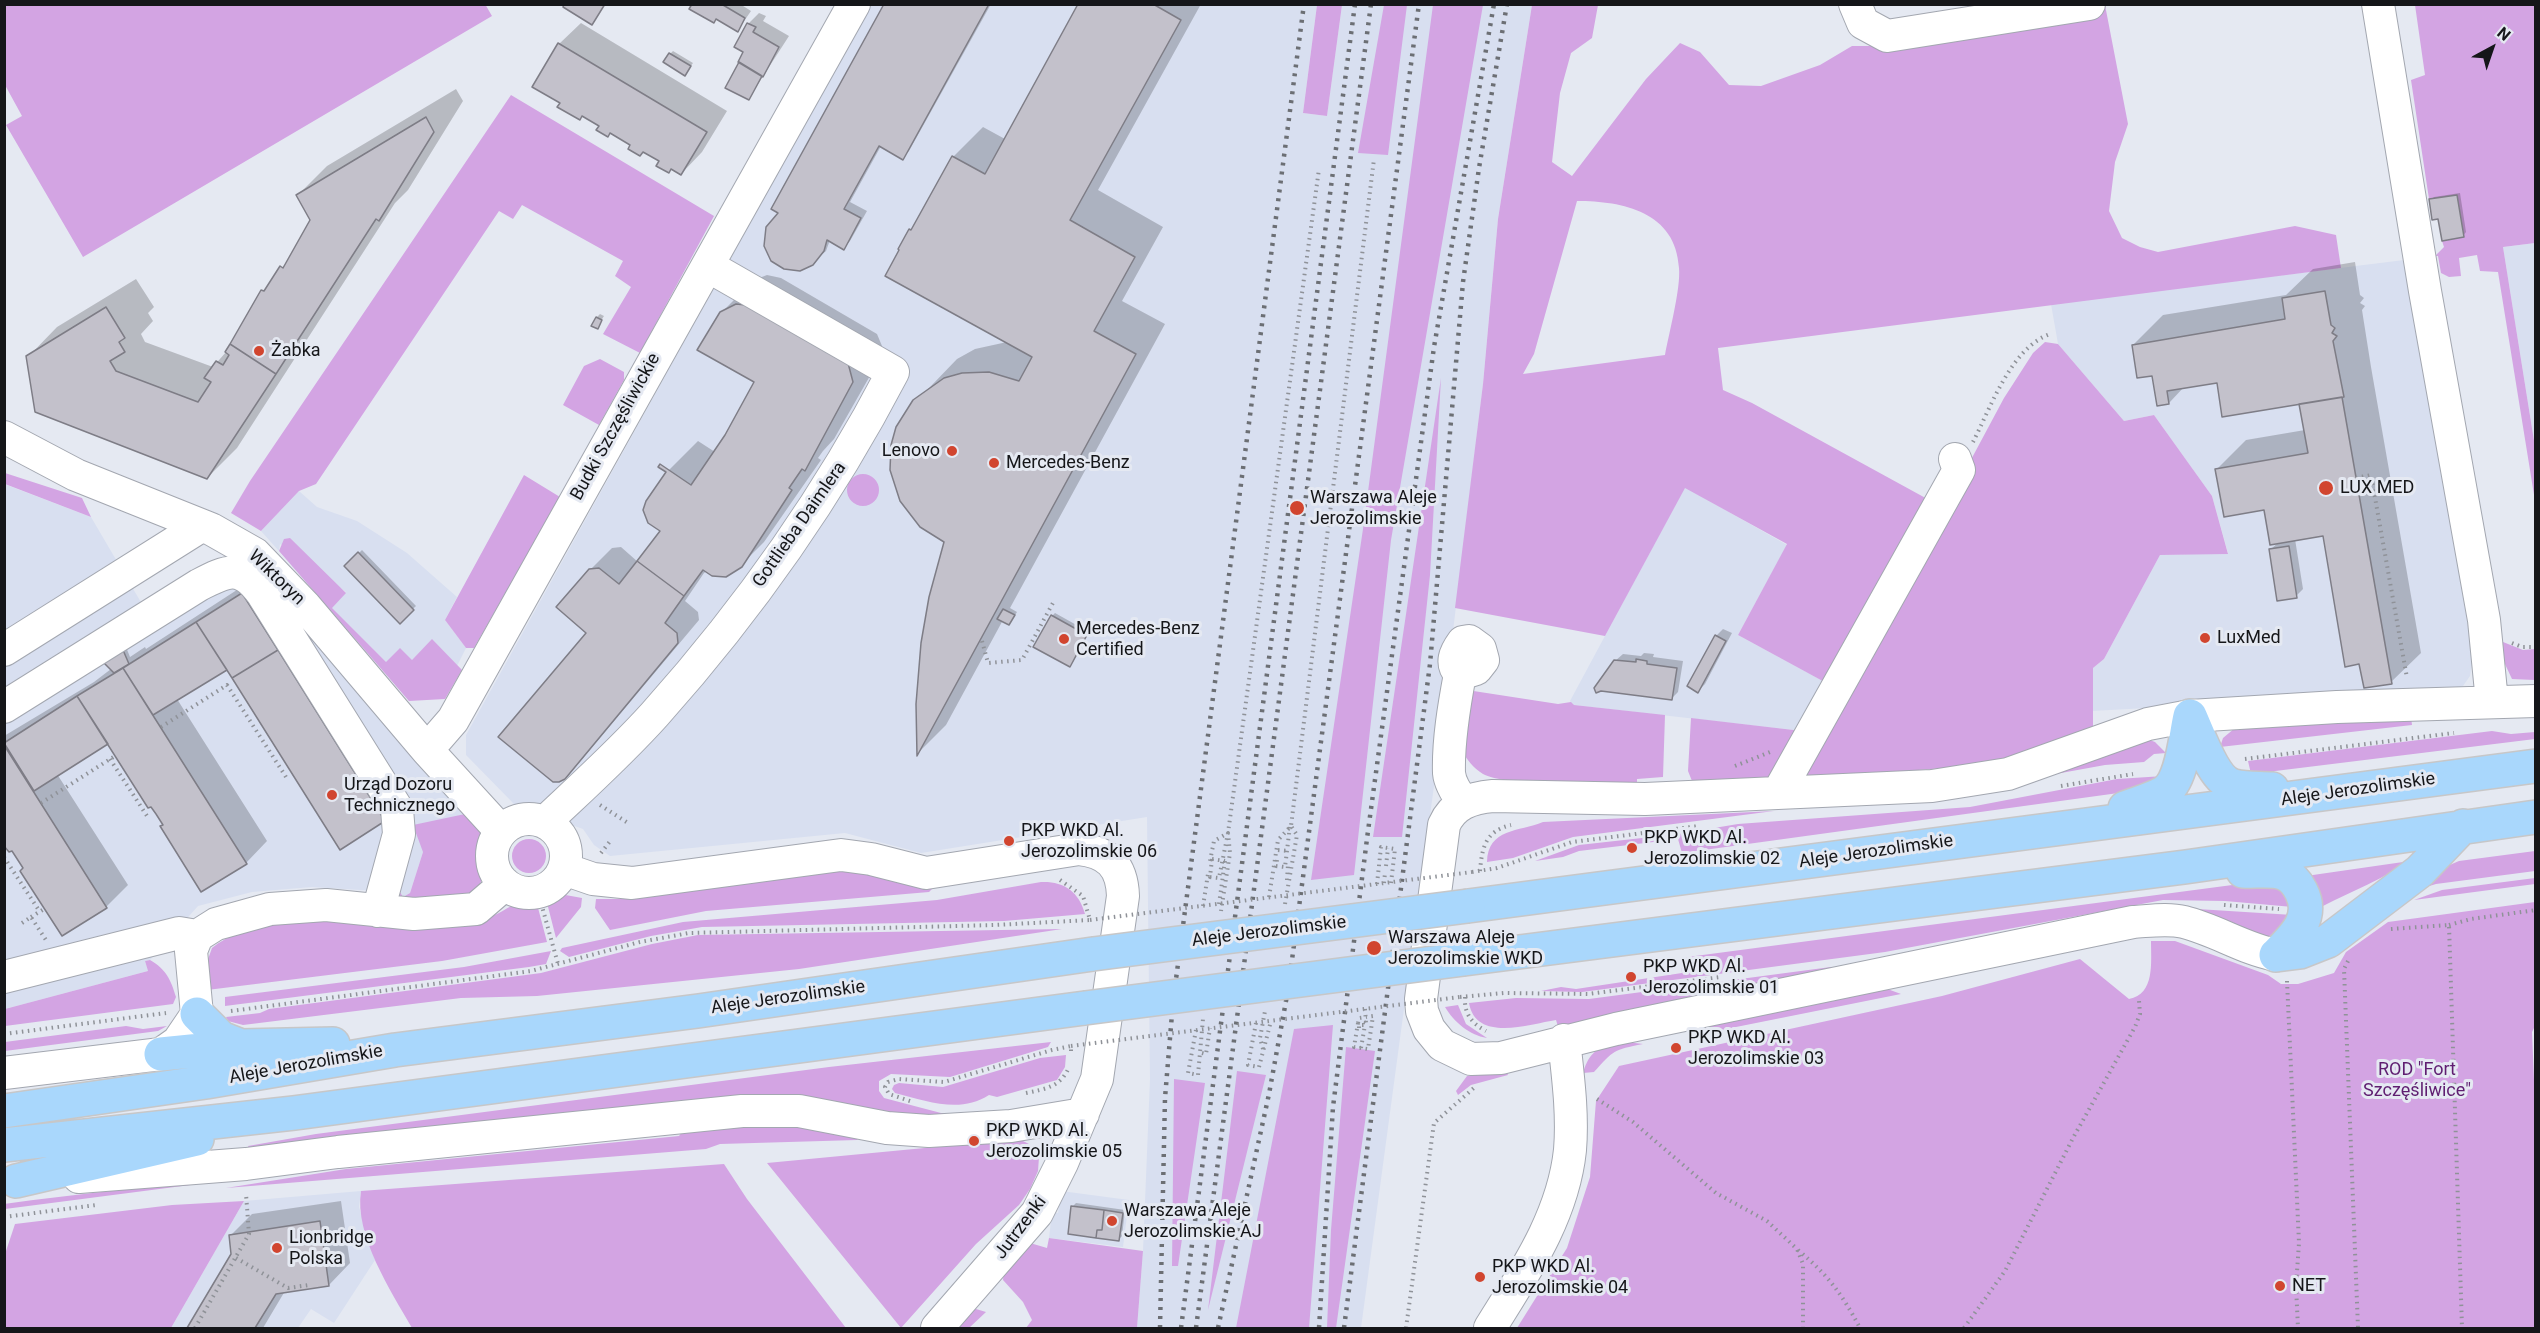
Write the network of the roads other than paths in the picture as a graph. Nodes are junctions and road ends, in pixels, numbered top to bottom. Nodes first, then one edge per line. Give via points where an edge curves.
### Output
1 (854, 4) edge
2 (1855, 4) edge
3 (2089, 4) edge
4 (2378, 4) edge
5 (708, 266) junction
6 (4, 437) edge
7 (4, 459) edge
8 (1957, 464) road end
9 (76, 475) junction
10 (201, 525) junction
11 (4, 650) edge
12 (1460, 675) dead end
13 (2535, 701) edge
14 (2492, 702) junction
15 (4, 707) edge
16 (2190, 716) junction
17 (427, 750) junction
18 (2535, 765) edge
19 (1778, 793) junction
20 (2337, 793) junction
21 (1463, 802) junction
22 (2535, 817) edge
23 (545, 822) junction
24 (2081, 825) junction
25 (2463, 826) junction
26 (501, 831) junction
27 (2185, 867) junction
28 (564, 869) junction
29 (505, 884) junction
30 (378, 911) junction
31 (197, 936) junction
32 (2282, 967) junction
33 (4, 977) edge
34 (197, 1011) junction
35 (1564, 1040) junction
36 (241, 1046) junction
37 (395, 1050) junction
38 (161, 1054) junction
39 (4, 1073) edge
40 (4, 1112) edge
41 (294, 1113) junction
42 (1083, 1114) junction
43 (4, 1145) edge
44 (10, 1182) edge
45 (937, 1329) edge
46 (1490, 1329) edge

1 - 5 street, Budki Szczęśliwickie
2 - 3 street via 1863,23 1887,36
4 - 14 street via 2484,620
5 - 17 street, Budki Szczęśliwickie via 453,720
5 - 23 street, Gottlieba Daimlera via 893,372 820,501 760,585 656,714
6 - 9 street, Wiktoryn
7 - 9 street, Wiktoryn
8 - 19 street
9 - 10 street, Wiktoryn
10 - 11 street
10 - 17 street, Wiktoryn via 255,554 305,606
12 - 21 street via 1449,774
13 - 14 street
14 - 16 street
15 - 30 street via 199,585 222,573 242,573 262,593 397,809 399,834
16 - 19 street via 2148,724 1975,781
16 - 20 main road via 2213,766 2225,782 2234,786
16 - 24 main road via 2179,770 2170,787
17 - 26 street
18 - 20 main road, Aleje Jerozolimskie
19 - 21 street via 1645,799 1493,796
20 - 24 main road, Aleje Jerozolimskie
21 - 35 street via 1447,818 1441,837 1421,999 1425,1019 1442,1045 1471,1059 1501,1058
22 - 25 main road
23 - 26 street via 521,819
23 - 28 street via 561,837 566,858
24 - 37 main road, Aleje Jerozolimskie, bridge
25 - 27 main road
25 - 32 main road via 2420,871 2328,941 2300,952
26 - 29 street via 495,841 493,864
27 - 32 main road via 2285,874 2297,884 2307,910
27 - 41 main road, bridge
28 - 29 street via 558,879 538,892 526,893
28 - 42 street, Jutrzenki via 593,879 632,883 841,855 926,873 1060,851 1096,851 1115,865 1123,879 1123,896 1100,1063
29 - 30 street via 476,909 414,914
30 - 31 street via 326,904 270,909 216,924
31 - 33 street via 179,933
31 - 34 street via 191,951
32 - 35 street via 2259,952 2184,922 2133,922
34 - 36 main road via 221,1038
34 - 38 street via 178,1042
35 - 46 street via 1570,1134 1566,1174 1543,1239
36 - 37 main road via 326,1044
36 - 38 main road
37 - 40 main road, Aleje Jerozolimskie
38 - 39 street
41 - 43 main road
41 - 44 main road via 150,1152
42 - 44 street via 1011,1126 929,1131 887,1128 799,1111 742,1111 246,1164
42 - 45 street, Jutrzenki via 1037,1213

